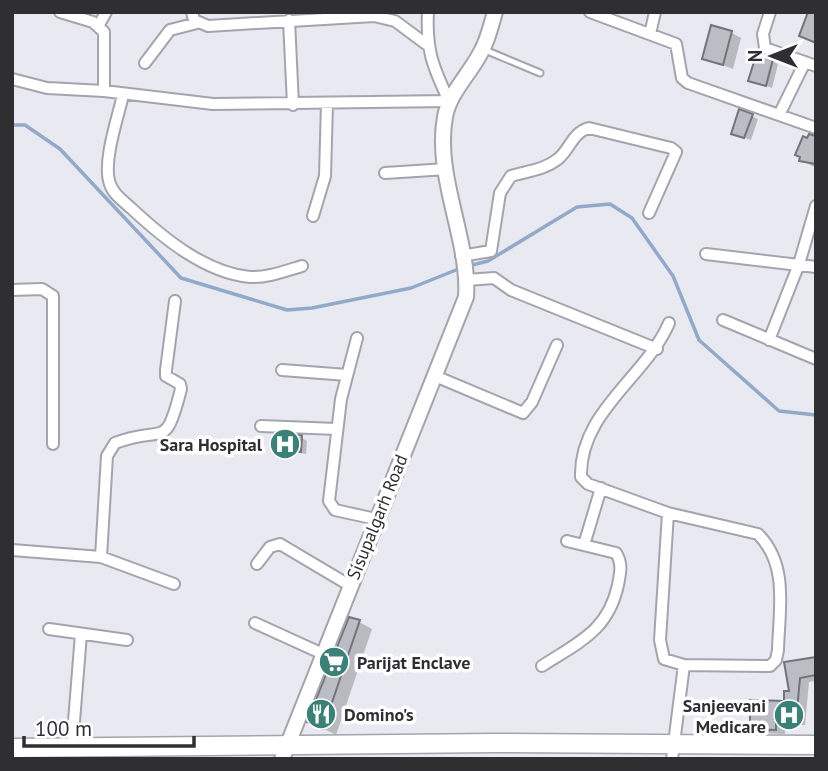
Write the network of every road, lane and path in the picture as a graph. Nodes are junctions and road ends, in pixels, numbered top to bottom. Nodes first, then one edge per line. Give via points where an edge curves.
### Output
1 (60, 12) edge
2 (106, 12) edge
3 (428, 12) edge
4 (495, 12) edge
5 (590, 12) edge
6 (655, 12) edge
7 (770, 12) edge
8 (195, 18) edge
9 (289, 20) junction
10 (99, 25) junction
11 (650, 34) junction
12 (426, 44) junction
13 (483, 50) junction
14 (145, 63) dead end
15 (811, 64) edge
16 (540, 73) dead end
17 (12, 79) edge
18 (104, 91) junction
19 (123, 95) junction
20 (449, 101) junction
21 (327, 103) junction
22 (293, 105) junction
23 (780, 113) junction
24 (816, 128) edge
25 (447, 169) junction
26 (385, 173) dead end
27 (816, 206) edge
28 (649, 213) dead end
29 (313, 216) dead end
30 (705, 254) dead end
31 (799, 264) junction
32 (302, 266) dead end
33 (816, 267) edge
34 (464, 268) junction
35 (12, 290) edge
36 (175, 301) dead end
37 (723, 320) dead end
38 (669, 323) dead end
39 (357, 338) dead end
40 (769, 340) junction
41 (557, 345) dead end
42 (657, 349) junction
43 (816, 359) edge
44 (282, 370) dead end
45 (347, 375) junction
46 (435, 376) junction
47 (261, 426) dead end
48 (337, 429) junction
49 (53, 444) dead end
50 (601, 488) junction
51 (668, 513) junction
52 (376, 519) junction
53 (567, 541) dead end
54 (584, 545) junction
55 (12, 550) edge
56 (102, 556) junction
57 (257, 564) dead end
58 (174, 584) dead end
59 (349, 585) junction
60 (255, 623) dead end
61 (49, 629) dead end
62 (81, 634) junction
63 (127, 640) dead end
64 (323, 654) junction
65 (684, 665) junction
66 (542, 666) dead end
67 (816, 745) edge
68 (72, 746) junction
69 (12, 748) edge
70 (284, 752) edge
71 (673, 752) edge

1 - 10 street
2 - 10 street
3 - 12 street
4 - 13 street
5 - 11 street
6 - 11 street
7 - 15 street via 763,34 765,48
8 - 9 street via 208,26
8 - 14 street via 170,30
9 - 12 street via 386,18
9 - 22 street
10 - 18 street via 105,39
11 - 23 street via 676,44 682,78 688,83
12 - 20 street
13 - 16 lane
13 - 20 street
15 - 23 street
17 - 18 street via 47,88
18 - 19 street
19 - 22 street via 213,104
19 - 32 street via 108,161 113,192 163,238 194,258 246,277
20 - 21 street
20 - 25 street via 444,120
21 - 22 street
21 - 29 street via 325,176
23 - 24 street
25 - 26 street
25 - 34 street
27 - 31 street
28 - 34 street via 676,152 589,128 578,133 550,164 511,176 500,193 491,250
30 - 31 street
31 - 33 street
31 - 40 street
34 - 42 street
34 - 46 street, Sisupalgarh Road via 466,297
35 - 49 street via 42,289 53,296
36 - 56 street via 166,376 181,389 171,427 165,433 115,443 107,456
37 - 40 street
38 - 42 street
39 - 45 street
40 - 43 street
41 - 46 street via 523,413
42 - 50 street via 602,412 591,433 581,477
44 - 45 street
45 - 48 street
46 - 52 street, Sisupalgarh Road
47 - 48 street
48 - 52 street via 331,506
50 - 51 street
50 - 54 street
51 - 65 street via 660,652 669,662
51 - 65 street via 758,534 775,557 779,572 776,660 760,668
52 - 59 street, Sisupalgarh Road
53 - 54 street
54 - 66 street via 616,553 620,559 612,609 594,632
55 - 56 street
56 - 58 street
57 - 59 street via 270,547 280,544
59 - 64 street, Sisupalgarh Road
60 - 64 street
61 - 62 street
62 - 63 street
62 - 68 street
64 - 70 street, Sisupalgarh Road
65 - 71 street
67 - 71 main road
68 - 69 main road
68 - 70 main road
70 - 71 main road

